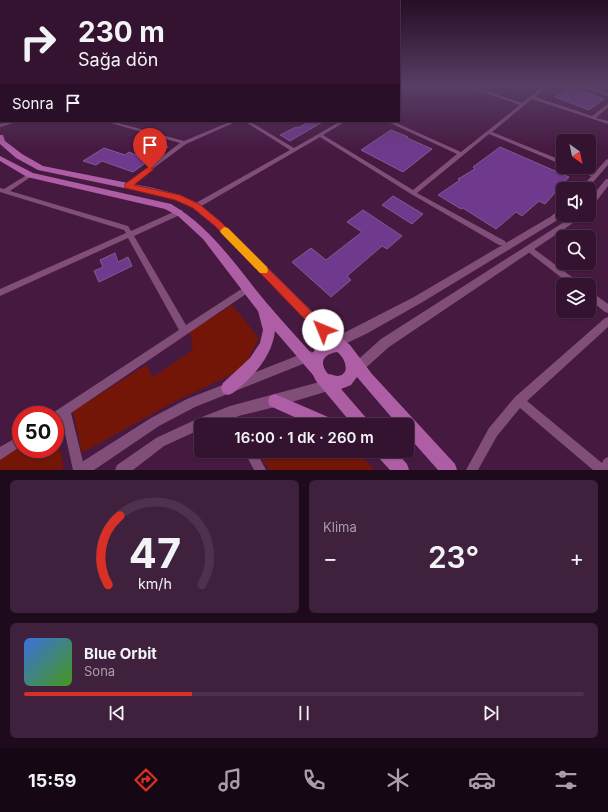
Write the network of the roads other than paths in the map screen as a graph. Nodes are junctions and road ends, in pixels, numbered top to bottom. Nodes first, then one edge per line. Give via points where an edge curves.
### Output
1 (518, 107) edge
2 (560, 107) edge
3 (606, 107) edge
4 (593, 118) junction
5 (14, 122) edge
6 (110, 122) edge
7 (234, 122) edge
8 (248, 122) edge
9 (342, 122) edge
10 (390, 122) edge
11 (608, 123) edge
12 (0, 126) edge
13 (488, 132) junction
14 (320, 135) junction
15 (0, 137) edge
16 (184, 143) junction
17 (294, 150) junction
18 (461, 154) junction
19 (0, 158) edge
20 (556, 160) edge
21 (608, 162) edge
22 (590, 174) edge
23 (30, 175) junction
24 (595, 176) junction
25 (589, 182) edge
26 (608, 182) edge
27 (128, 186) junction
28 (2, 191) edge
29 (413, 193) junction
30 (596, 196) edge
31 (196, 206) junction
32 (180, 212) junction
33 (556, 216) edge
34 (570, 222) edge
35 (131, 234) junction
36 (502, 243) dead end
37 (530, 249) junction
38 (568, 278) edge
39 (248, 288) junction
40 (0, 293) edge
41 (596, 299) edge
42 (262, 306) junction
43 (608, 308) edge
44 (608, 321) edge
45 (185, 331) junction
46 (343, 355) junction
47 (306, 357) junction
48 (328, 380) junction
49 (228, 388) junction
50 (275, 401) junction
51 (519, 401) junction
52 (65, 411) joint
53 (230, 412) junction
54 (233, 418) edge
55 (314, 418) edge
56 (358, 418) edge
57 (12, 446) edge
58 (0, 454) edge
59 (254, 458) edge
60 (390, 458) edge
61 (608, 463) edge
62 (399, 469) edge
63 (79, 470) edge
64 (82, 470) edge
65 (122, 470) edge
66 (260, 470) edge
67 (449, 470) edge
68 (472, 470) edge
69 (603, 470) edge

1 - 13 street
2 - 4 street
3 - 4 street
4 - 11 street
5 - 12 street
6 - 16 street
7 - 16 street
8 - 17 street
9 - 14 street
10 - 18 street
13 - 18 street
13 - 20 street
14 - 17 street
14 - 29 street
15 - 27 main road via 2,142 19,156 40,168
16 - 27 street
17 - 31 street
18 - 29 street
19 - 23 main road
21 - 24 street
22 - 24 street
23 - 28 street
23 - 32 main road via 168,206
24 - 25 street
26 - 30 street
27 - 31 main road via 177,197
28 - 35 street via 126,228
29 - 36 street
31 - 46 main road via 218,224 323,330
32 - 35 street
32 - 39 main road via 206,238
33 - 46 street via 368,328
34 - 37 street
35 - 40 street
35 - 45 street
37 - 38 street
37 - 46 street via 385,343
39 - 42 main road
39 - 45 street
41 - 43 street
42 - 47 main road
42 - 49 main road via 269,331 264,346 246,374
44 - 51 street
45 - 52 street
46 - 47 street
46 - 48 main road via 344,381
46 - 48 main road via 317,358
46 - 67 main road
47 - 48 main road
47 - 49 street
48 - 50 street
48 - 56 main road
49 - 64 street via 191,403 155,422
50 - 53 street
50 - 55 main road
51 - 68 street via 493,432
51 - 69 street
52 - 63 street
53 - 54 street
53 - 65 street via 160,442
57 - 58 street
59 - 66 street
60 - 62 main road
61 - 69 street

